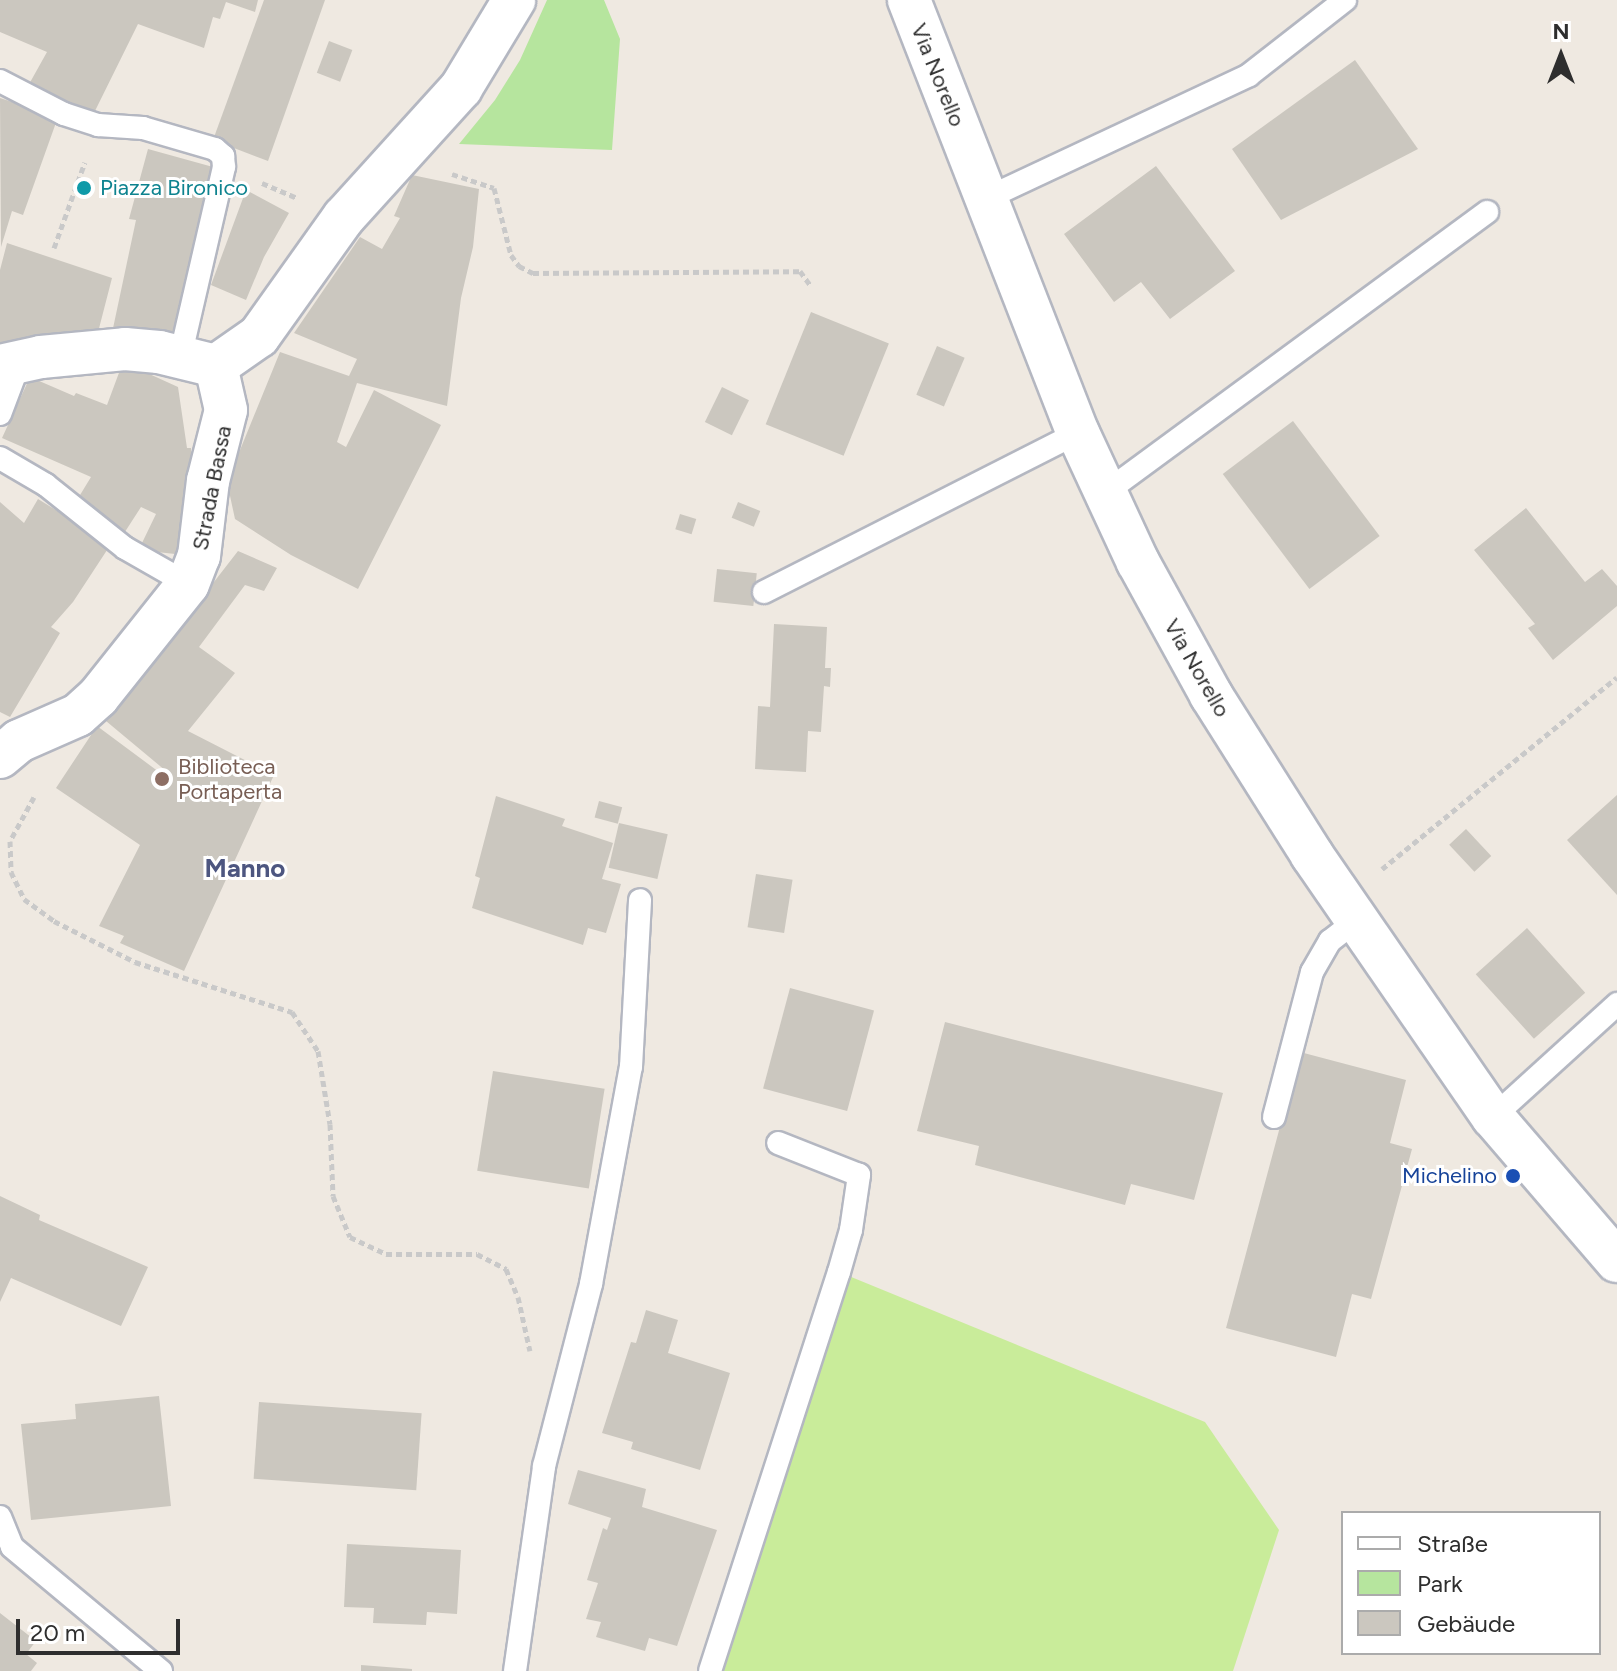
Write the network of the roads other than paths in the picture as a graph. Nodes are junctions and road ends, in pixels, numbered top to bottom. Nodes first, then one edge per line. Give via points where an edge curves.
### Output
1 (514, 0) edge
2 (909, 0) edge
3 (1345, 0) edge
4 (0, 81) edge
5 (987, 198) junction
6 (1487, 212) dead end
7 (198, 361) junction
8 (10, 364) edge
9 (0, 414) edge
10 (1078, 433) junction
11 (0, 458) edge
12 (1106, 492) junction
13 (188, 584) junction
14 (764, 592) dead end
15 (10, 738) edge
16 (640, 900) dead end
17 (1350, 910) junction
18 (1617, 1004) edge
19 (1274, 1117) dead end
20 (1493, 1117) junction
21 (778, 1143) dead end
22 (1617, 1261) edge
23 (0, 1517) edge
24 (161, 1671) edge
25 (515, 1671) edge
26 (710, 1671) edge

1 - 7 street via 461,88 344,217 259,336
2 - 5 street, Via Norello
3 - 5 lane via 1249,75
4 - 7 lane via 64,114 98,125 143,128 223,156
5 - 10 street, Via Norello
6 - 12 lane
7 - 8 street via 111,350
7 - 13 street, Strada Bassa via 226,410 208,481 199,556
8 - 9 lane
10 - 12 street, Via Norello
10 - 14 lane
11 - 13 lane via 46,485 125,548
12 - 17 street, Via Norello via 1211,695
13 - 15 street, Strada Bassa via 78,715
16 - 25 lane via 631,1067 591,1284 544,1466
17 - 19 lane via 1312,972
17 - 20 street, Via Norello
18 - 20 lane
20 - 22 street, Via Norello
21 - 26 lane via 859,1175 839,1272
23 - 24 lane via 12,1547

